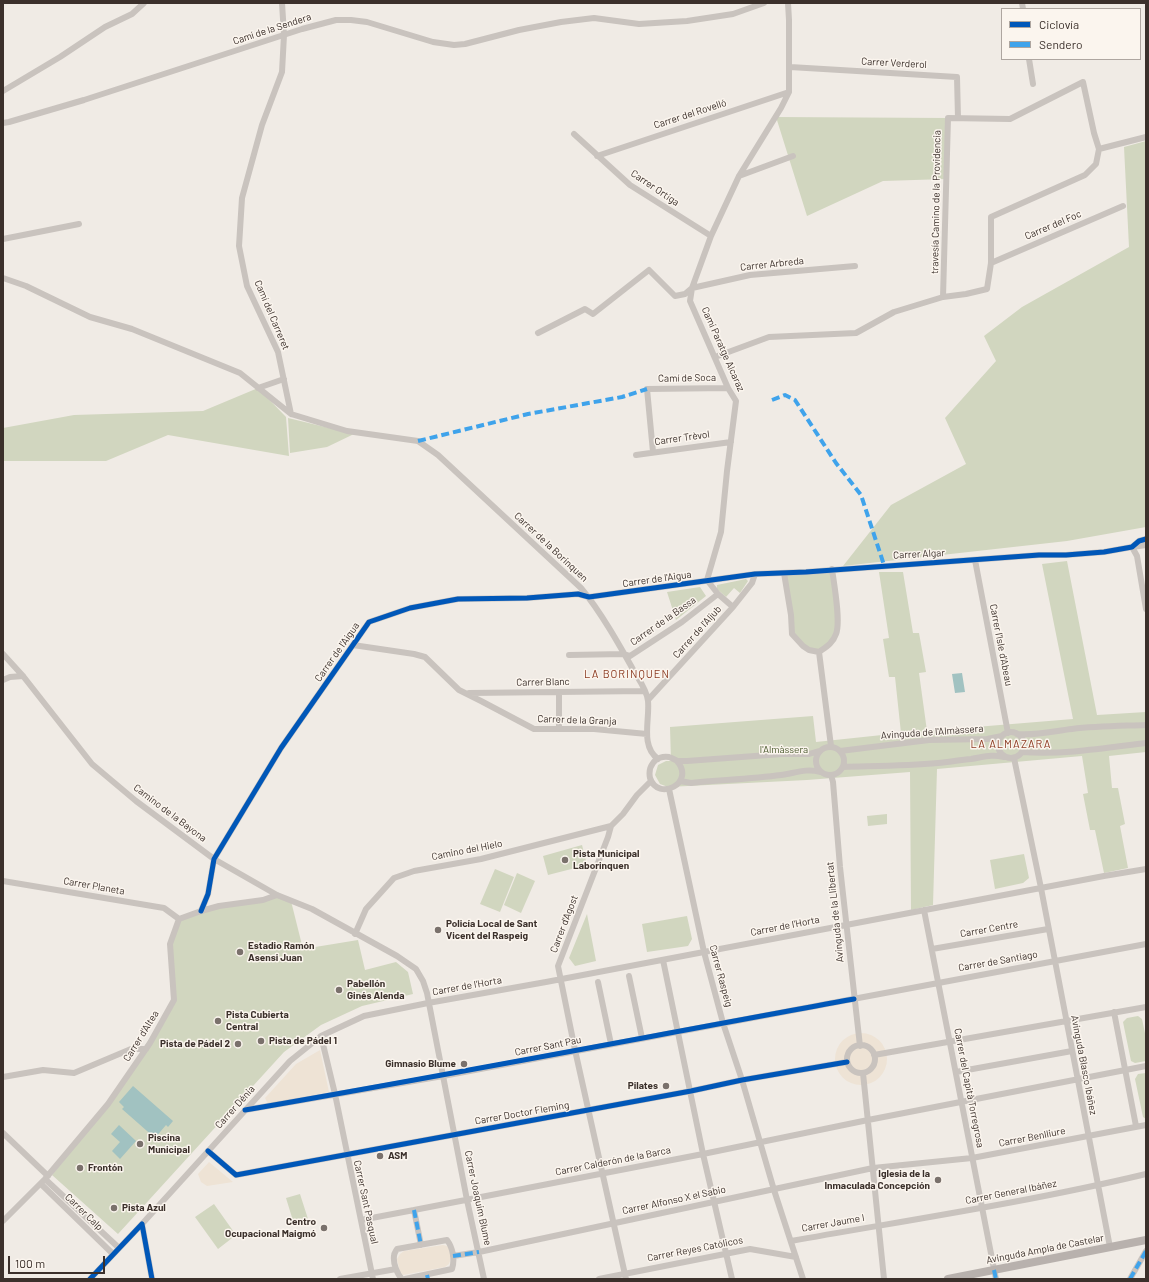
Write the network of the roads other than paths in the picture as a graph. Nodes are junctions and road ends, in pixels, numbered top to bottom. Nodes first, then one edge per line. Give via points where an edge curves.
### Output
1 (144, 3) edge
2 (282, 3) edge
3 (764, 3) edge
4 (788, 3) edge
5 (284, 34) junction
6 (1029, 60) edge
7 (790, 68) junction
8 (1033, 84) dead end
9 (3, 91) edge
10 (789, 92) junction
11 (958, 118) junction
12 (3, 123) edge
13 (574, 134) dead end
14 (1146, 137) edge
15 (1099, 149) junction
16 (597, 156) junction
17 (793, 156) dead end
18 (739, 176) junction
19 (1123, 206) dead end
20 (79, 224) dead end
21 (711, 236) junction
22 (3, 239) edge
23 (991, 263) junction
24 (855, 266) dead end
25 (3, 278) edge
26 (692, 288) junction
27 (943, 297) junction
28 (538, 333) dead end
29 (716, 357) junction
30 (284, 378) junction
31 (258, 388) junction
32 (728, 388) junction
33 (291, 414) junction
34 (731, 442) junction
35 (653, 452) junction
36 (636, 455) dead end
37 (1146, 539) edge
38 (1146, 545) edge
39 (1132, 547) junction
40 (975, 560) junction
41 (832, 569) junction
42 (784, 573) junction
43 (755, 574) junction
44 (707, 580) junction
45 (718, 594) junction
46 (589, 598) junction
47 (732, 607) junction
48 (1146, 610) edge
49 (353, 645) junction
50 (819, 652) junction
51 (3, 654) edge
52 (624, 654) junction
53 (569, 655) dead end
54 (23, 676) junction
55 (3, 680) edge
56 (645, 691) junction
57 (559, 692) junction
58 (466, 693) junction
59 (648, 700) junction
60 (1146, 725) edge
61 (559, 728) junction
62 (1008, 733) junction
63 (647, 734) junction
64 (1017, 734) junction
65 (1002, 736) junction
66 (1146, 743) edge
67 (831, 746) junction
68 (819, 750) junction
69 (840, 751) junction
70 (1022, 752) junction
71 (1004, 757) junction
72 (1014, 758) junction
73 (658, 759) junction
74 (677, 761) junction
75 (843, 767) junction
76 (820, 772) junction
77 (831, 776) junction
78 (652, 781) junction
79 (680, 781) junction
80 (669, 789) junction
81 (611, 826) junction
82 (214, 859) junction
83 (1146, 869) edge
84 (3, 881) edge
85 (1041, 888) junction
86 (277, 895) junction
87 (201, 910) junction
88 (924, 910) junction
89 (179, 919) junction
90 (847, 924) junction
91 (1048, 929) junction
92 (355, 934) junction
93 (1146, 944) edge
94 (932, 949) junction
95 (704, 952) junction
96 (663, 960) junction
97 (1054, 961) junction
98 (629, 976) dead end
99 (561, 979) junction
100 (598, 982) dead end
101 (938, 982) junction
102 (854, 999) junction
103 (428, 1003) junction
104 (1146, 1007) edge
105 (1114, 1012) junction
106 (1066, 1020) junction
107 (723, 1023) junction
108 (678, 1032) junction
109 (321, 1036) junction
110 (642, 1038) junction
111 (950, 1043) junction
112 (611, 1044) junction
113 (860, 1046) junction
114 (146, 1049) junction
115 (575, 1050) junction
116 (1072, 1051) junction
117 (874, 1056) junction
118 (847, 1062) junction
119 (1146, 1066) edge
120 (1126, 1069) junction
121 (956, 1072) junction
122 (863, 1073) junction
123 (443, 1076) junction
124 (3, 1077) edge
125 (742, 1080) junction
126 (1077, 1080) junction
127 (690, 1091) junction
128 (335, 1094) junction
129 (962, 1102) junction
130 (245, 1110) junction
131 (589, 1110) junction
132 (868, 1120) junction
133 (1146, 1125) edge
134 (1136, 1126) junction
135 (3, 1133) edge
136 (454, 1135) junction
137 (1088, 1136) junction
138 (760, 1142) junction
139 (208, 1151) junction
140 (703, 1154) junction
141 (347, 1155) junction
142 (972, 1158) junction
143 (873, 1168) junction
144 (602, 1173) junction
145 (1146, 1174) edge
146 (45, 1180) junction
147 (1098, 1185) junction
148 (774, 1190) junction
149 (467, 1200) junction
150 (714, 1202) junction
151 (981, 1208) junction
152 (414, 1210) junction
153 (361, 1220) junction
154 (3, 1221) edge
155 (613, 1223) junction
156 (142, 1224) junction
157 (879, 1225) junction
158 (1146, 1240) edge
159 (790, 1241) junction
160 (421, 1245) junction
161 (1110, 1247) junction
162 (119, 1248) junction
163 (1146, 1251) edge
164 (479, 1252) junction
165 (726, 1253) junction
166 (113, 1254) junction
167 (453, 1256) junction
168 (796, 1257) junction
169 (396, 1269) junction
170 (994, 1270) junction
171 (372, 1276) edge
172 (626, 1276) edge
173 (427, 1277) edge
174 (90, 1279) edge
175 (152, 1279) edge
176 (340, 1279) edge
177 (402, 1279) edge
178 (405, 1279) edge
179 (484, 1279) edge
180 (599, 1279) edge
181 (732, 1279) edge
182 (802, 1279) edge
183 (884, 1279) edge
184 (948, 1279) edge
185 (996, 1279) edge
186 (1130, 1279) edge

1 - 9 street via 132,14 105,27
2 - 5 street, Camí del Carreret
3 - 5 street, Camí de la Sendera via 733,14 687,21 638,24 594,18 561,22 465,44 433,42 367,22 351,20 327,22
4 - 7 street, Camí Paratge Alcaraz
5 - 12 street, Camí de la Sendera via 84,100
5 - 30 street, Camí del Carreret via 282,72 262,125 242,198 239,246 247,286 278,352
6 - 8 street
7 - 10 street, Camí Paratge Alcaraz
7 - 11 street, Carrer Verderol via 957,77
10 - 16 street, Carrer del Rovelló
10 - 18 street, Camí Paratge Alcaraz
11 - 15 street via 1010,119 1083,82
11 - 27 street, travesía Camino de la Providencia via 948,118
13 - 16 street, Carrer Ortiga
14 - 15 street
15 - 23 street via 1096,164 1085,175 992,217
16 - 21 street, Carrer Ortiga via 630,185
17 - 18 street
18 - 21 street, Camí Paratge Alcaraz
19 - 23 street, Carrer del Foc
20 - 22 street
21 - 26 street, Camí Paratge Alcaraz
23 - 27 street via 987,289
24 - 26 street, Carrer Arbreda via 750,275
25 - 31 street via 26,286 90,317 132,329 240,373
26 - 28 street, Carrer Arbreda via 685,294 676,296 650,270 593,314 585,309
26 - 29 street, Camí Paratge Alcaraz via 690,301
27 - 29 street via 894,312 856,333 769,337
29 - 32 street, Camí Paratge Alcaraz
30 - 31 street
30 - 33 street, Camí del Carreret
31 - 33 street
32 - 34 street, Camí Paratge Alcaraz via 736,401
32 - 35 street, Camí de Soca via 647,389
33 - 46 street, Carrer de la Borinquen via 347,431 418,441 438,456
34 - 35 street, Carrer Trèvol
34 - 44 street, Camí Paratge Alcaraz via 722,532
35 - 36 street, Carrer Trèvol
37 - 39 street, Carrer Algar via 1138,541
38 - 39 street, Carrer Algar
39 - 40 street, Carrer Algar via 1104,552
39 - 48 street
40 - 41 street, Carrer Algar
40 - 62 street, Carrer l'Isle d'Abeau
41 - 42 street, Carrer Algar
41 - 50 street via 837,634 831,643
42 - 43 street, Carrer Algar
42 - 50 street via 792,634 803,646
43 - 44 street, Carrer Algar
43 - 47 street, Carrer de l'Aljub via 752,583
44 - 45 street
44 - 46 street, Carrer de l'Aigua
45 - 47 street
45 - 52 street, Carrer de la Bassa via 682,622 630,656
46 - 49 street, Carrer de l'Aigua via 578,594 458,599 434,603 369,622
46 - 52 street, Carrer de la Borinquen
47 - 59 street, Carrer de l'Aljub
49 - 58 street, Carrer de la Granja via 425,657 459,690
49 - 82 street, Carrer de l'Aigua via 280,748
50 - 67 street
51 - 54 street, Camino de la Bayona
52 - 53 street, Carrer de la Bassa
52 - 56 street, Carrer de la Borinquen
54 - 55 street via 10,676
54 - 82 street, Camino de la Bayona via 92,764 136,801
56 - 57 street, Carrer Blanc
56 - 59 street, Carrer de la Borinquen
57 - 58 street, Carrer Blanc
57 - 61 street
58 - 61 street, Carrer de la Granja via 534,729
59 - 63 street, Carrer de la Borinquen
60 - 64 street via 1100,726
61 - 63 street, Carrer de la Granja
62 - 64 street
62 - 65 street
63 - 73 street, Carrer de la Borinquen via 649,748
64 - 70 street via 1023,739
65 - 69 street, Avinguda de l'Almàssera via 987,739 930,740
65 - 71 street via 998,749
66 - 70 street via 1081,751
67 - 68 street
67 - 69 street
68 - 74 street via 809,754
68 - 76 street via 815,765
69 - 75 street via 844,757
70 - 72 street
71 - 72 street
71 - 75 street via 985,755 973,759 929,763
72 - 85 street
73 - 74 street via 664,756
73 - 78 street via 650,768
74 - 79 street via 681,767
75 - 77 street
76 - 77 street
76 - 79 street via 803,770 782,775 706,782
77 - 90 street, Avinguda de la Llibertat
78 - 80 street via 658,788
78 - 81 street, Carrer d'Agost
79 - 80 street via 674,788
80 - 95 street, Carrer Raspeig
81 - 92 street, Camino del Hielo via 481,859 414,871 394,878 366,909
81 - 99 street, Carrer d'Agost via 558,966
82 - 86 street, Camino de la Bayona
82 - 87 street via 208,894
83 - 85 street, Carrer de l'Horta
84 - 89 street, Carrer Planeta via 164,908
85 - 88 street, Carrer de l'Horta
85 - 91 street, Avinguda Blasco Ibáñez
86 - 87 street via 263,900
86 - 92 street, Camino de la Bayona via 312,909
87 - 89 street
88 - 90 street, Carrer de l'Horta
88 - 94 street, Carrer del Capità Torregrosa
89 - 114 street, Carrer d'Altea via 170,944 174,1000
90 - 95 street, Carrer de l'Horta
90 - 102 street, Avinguda de la Llibertat
91 - 94 street, Carrer Centre
91 - 97 street, Avinguda Blasco Ibáñez
92 - 103 street, Camino de la Bayona via 416,969 423,981
93 - 97 street, Carrer de Santiago
94 - 101 street, Carrer del Capità Torregrosa
95 - 96 street, Carrer de l'Horta
95 - 107 street, Carrer Raspeig
96 - 99 street, Carrer de l'Horta
96 - 108 street
97 - 101 street, Carrer de Santiago
97 - 106 street, Avinguda Blasco Ibáñez
98 - 110 street
99 - 103 street, Carrer de l'Horta
99 - 115 street, Carrer d'Agost
100 - 112 street
101 - 102 street, Carrer de Santiago
101 - 111 street, Carrer del Capità Torregrosa
102 - 107 street, Carrer Sant Pau
102 - 113 street, Avinguda de la Llibertat
103 - 109 street, Carrer Dénia via 364,1016
103 - 123 street, Carrer Joaquim Blume
104 - 105 street
105 - 106 street
105 - 120 street
106 - 111 street
106 - 116 street, Avinguda Blasco Ibáñez
107 - 108 street, Carrer Sant Pau
107 - 125 street, Carrer Raspeig
108 - 110 street, Carrer Sant Pau
108 - 127 street
109 - 128 street, Carrer Sant Pasqual
109 - 130 street, Carrer Dénia via 290,1061
110 - 112 street, Carrer Sant Pau
111 - 117 street
111 - 121 street, Carrer del Capità Torregrosa
112 - 115 street, Carrer Sant Pau
113 - 117 street via 869,1048
113 - 118 street via 852,1049
114 - 124 street via 131,1049 74,1072 43,1070
114 - 146 street, Carrer d'Altea via 108,1104
115 - 123 street, Carrer Sant Pau
115 - 131 street, Carrer d'Agost
116 - 121 street
116 - 126 street, Avinguda Blasco Ibáñez
117 - 122 street via 873,1067
118 - 122 street via 855,1072
118 - 125 street, Carrer Doctor Fleming
119 - 120 street, Carrer Calderón de la Barca
120 - 126 street, Carrer Calderón de la Barca
120 - 134 street
121 - 129 street, Carrer del Capità Torregrosa
122 - 132 street
123 - 128 street, Carrer Sant Pau
123 - 136 street, Carrer Joaquim Blume
125 - 127 street, Carrer Doctor Fleming
125 - 138 street, Carrer Raspeig
126 - 129 street, Carrer Calderón de la Barca
126 - 137 street, Avinguda Blasco Ibáñez
127 - 131 street, Carrer Doctor Fleming
127 - 140 street
128 - 130 street, Carrer Sant Pau
128 - 141 street, Carrer Sant Pasqual
129 - 132 street, Carrer Calderón de la Barca
129 - 142 street, Carrer del Capità Torregrosa
130 - 139 street, Carrer Dénia
131 - 136 street, Carrer Doctor Fleming
131 - 144 street, Carrer d'Agost
132 - 138 street, Carrer Calderón de la Barca
132 - 143 street
133 - 134 street, Carrer Benlliure
134 - 137 street, Carrer Benlliure
135 - 146 street
136 - 141 street, Carrer Doctor Fleming
136 - 149 street, Carrer Joaquim Blume
137 - 142 street, Carrer Benlliure
137 - 147 street, Avinguda Blasco Ibáñez
138 - 140 street, Carrer Calderón de la Barca
138 - 148 street, Carrer Raspeig
139 - 141 street, Carrer Doctor Fleming via 236,1175
139 - 156 street, Carrer Dénia
140 - 144 street, Carrer Calderón de la Barca
140 - 150 street
141 - 153 street, Carrer Sant Pasqual
142 - 143 street, Carrer Benlliure
142 - 151 street, Carrer del Capità Torregrosa
143 - 148 street, Carrer Alfonso X el Sabio
143 - 157 street
144 - 149 street, Carrer Calderón de la Barca
144 - 155 street, Carrer d'Agost
145 - 147 street, Carrer General Ibáñez
146 - 154 street, Carrer d'Altea
146 - 162 street, Carrer Calp
146 - 166 street, Carrer Calp
147 - 151 street, Carrer General Ibáñez
147 - 161 street, Avinguda Blasco Ibáñez
148 - 150 street, Carrer Alfonso X el Sabio
148 - 159 street, Carrer Raspeig
149 - 152 street, Carrer Calderón de la Barca
149 - 164 street, Carrer Joaquim Blume
150 - 155 street, Carrer Alfonso X el Sabio
150 - 165 street
151 - 157 street, Carrer General Ibáñez
151 - 170 street, Carrer del Capità Torregrosa
152 - 153 street, Carrer Calderón de la Barca
152 - 160 street
153 - 171 street, Carrer Sant Pasqual
155 - 164 street, Carrer Alfonso X el Sabio
155 - 172 street, Carrer d'Agost
156 - 162 street, Carrer Dénia
156 - 175 street
157 - 159 street, Carrer Jaume I
157 - 183 street
158 - 161 main road, Avinguda Ampla de Castelar
159 - 168 street, Carrer Raspeig
160 - 167 street via 447,1240
160 - 169 street via 397,1249 394,1256
161 - 170 main road, Avinguda Ampla de Castelar
162 - 166 street, Carrer Dénia
163 - 186 street
164 - 167 street, Carrer Alfonso X el Sabio
164 - 179 street, Carrer Joaquim Blume
165 - 168 street, Carrer Reyes Católicos via 750,1249
165 - 172 street, Carrer Reyes Católicos
165 - 181 street
166 - 174 street, Carrer Dénia
167 - 173 street via 452,1269
168 - 182 street, Carrer Raspeig
169 - 171 street
169 - 177 street
170 - 184 main road, Avinguda Ampla de Castelar
170 - 185 street, Carrer del Capità Torregrosa
171 - 176 street
172 - 180 street, Carrer Reyes Católicos
173 - 178 street

